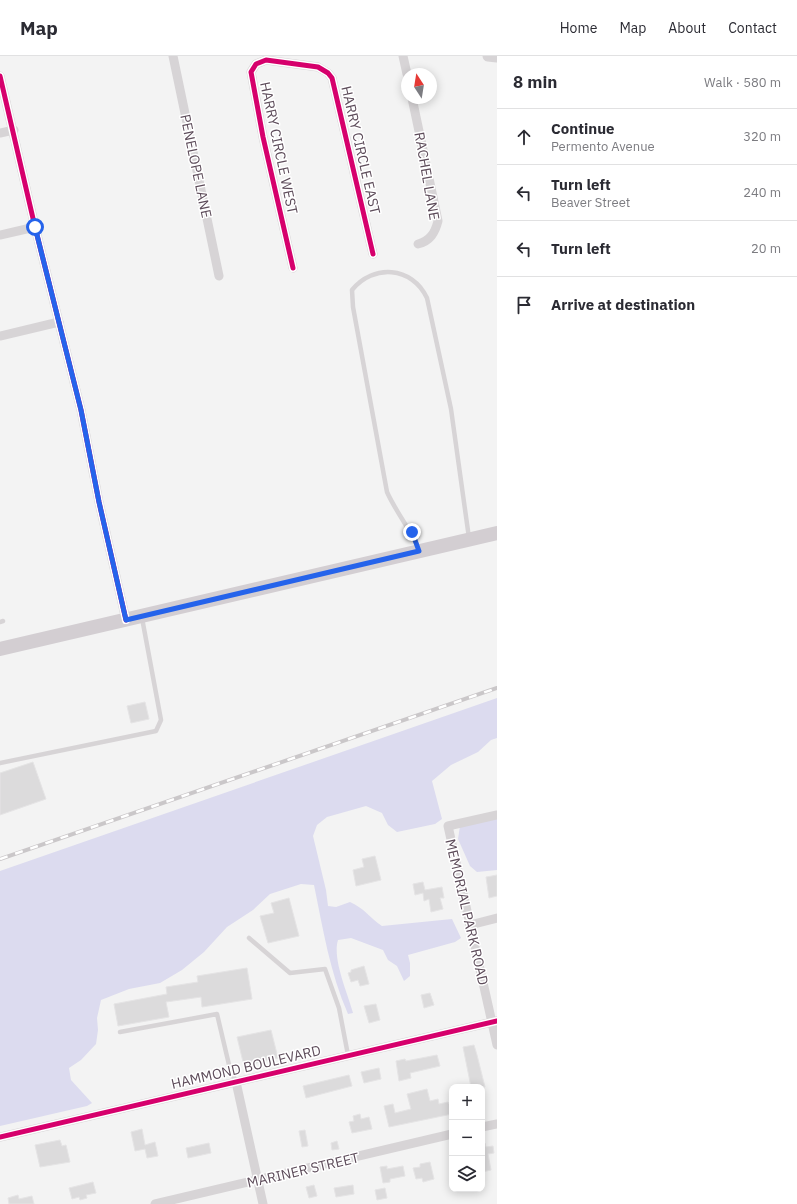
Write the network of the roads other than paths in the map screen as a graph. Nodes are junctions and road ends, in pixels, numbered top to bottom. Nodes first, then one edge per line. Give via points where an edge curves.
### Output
1 (173, 56) edge
2 (404, 56) edge
3 (488, 56) edge
4 (497, 57) edge
5 (285, 59) edge
6 (406, 68) edge
7 (0, 76) edge
8 (413, 104) edge
9 (14, 130) junction
10 (0, 133) edge
11 (35, 227) junction
12 (0, 235) edge
13 (418, 244) dead end
14 (372, 254) dead end
15 (293, 268) dead end
16 (219, 276) dead end
17 (60, 322) junction
18 (0, 336) edge
19 (497, 533) edge
20 (469, 539) junction
21 (419, 551) junction
22 (141, 616) junction
23 (126, 620) junction
24 (0, 649) edge
25 (0, 763) edge
26 (497, 815) edge
27 (497, 918) edge
28 (470, 925) junction
29 (249, 938) dead end
30 (494, 1021) edge
31 (120, 1032) dead end
32 (497, 1044) edge
33 (348, 1055) junction
34 (236, 1082) junction
35 (497, 1124) edge
36 (485, 1126) edge
37 (449, 1135) edge
38 (0, 1137) edge
39 (257, 1181) junction
40 (155, 1204) edge
41 (263, 1204) edge

1 - 16 street, PENELOPE LANE
2 - 6 street
3 - 4 street
5 - 14 street, HARRY CIRCLE EAST via 318,67 332,78
5 - 15 street, HARRY CIRCLE WEST via 261,62 256,64 251,72
7 - 9 street
8 - 13 street, RACHEL LANE via 438,221 431,238
9 - 10 street
9 - 11 street
11 - 12 street
11 - 17 street
17 - 18 street
17 - 23 street
19 - 20 main road
20 - 21 main road
20 - 21 lane via 450,409 427,298 420,286 404,275 389,272 376,274 357,284 352,290 352,307 387,492 412,532
21 - 22 main road
22 - 23 main road
22 - 25 lane via 161,720 156,731
23 - 24 main road
26 - 28 street, MEMORIAL PARK ROAD via 448,826
27 - 28 street
28 - 30 street, MEMORIAL PARK ROAD
29 - 33 lane via 290,973 325,969 339,1008
30 - 32 street, MEMORIAL PARK ROAD
30 - 33 street, HAMMOND BOULEVARD
31 - 34 lane via 217,1014 230,1069
33 - 34 street, HAMMOND BOULEVARD
34 - 38 street, HAMMOND BOULEVARD
34 - 39 street
35 - 36 street
37 - 39 street, MARINER STREET
39 - 40 street, MARINER STREET
39 - 41 street

